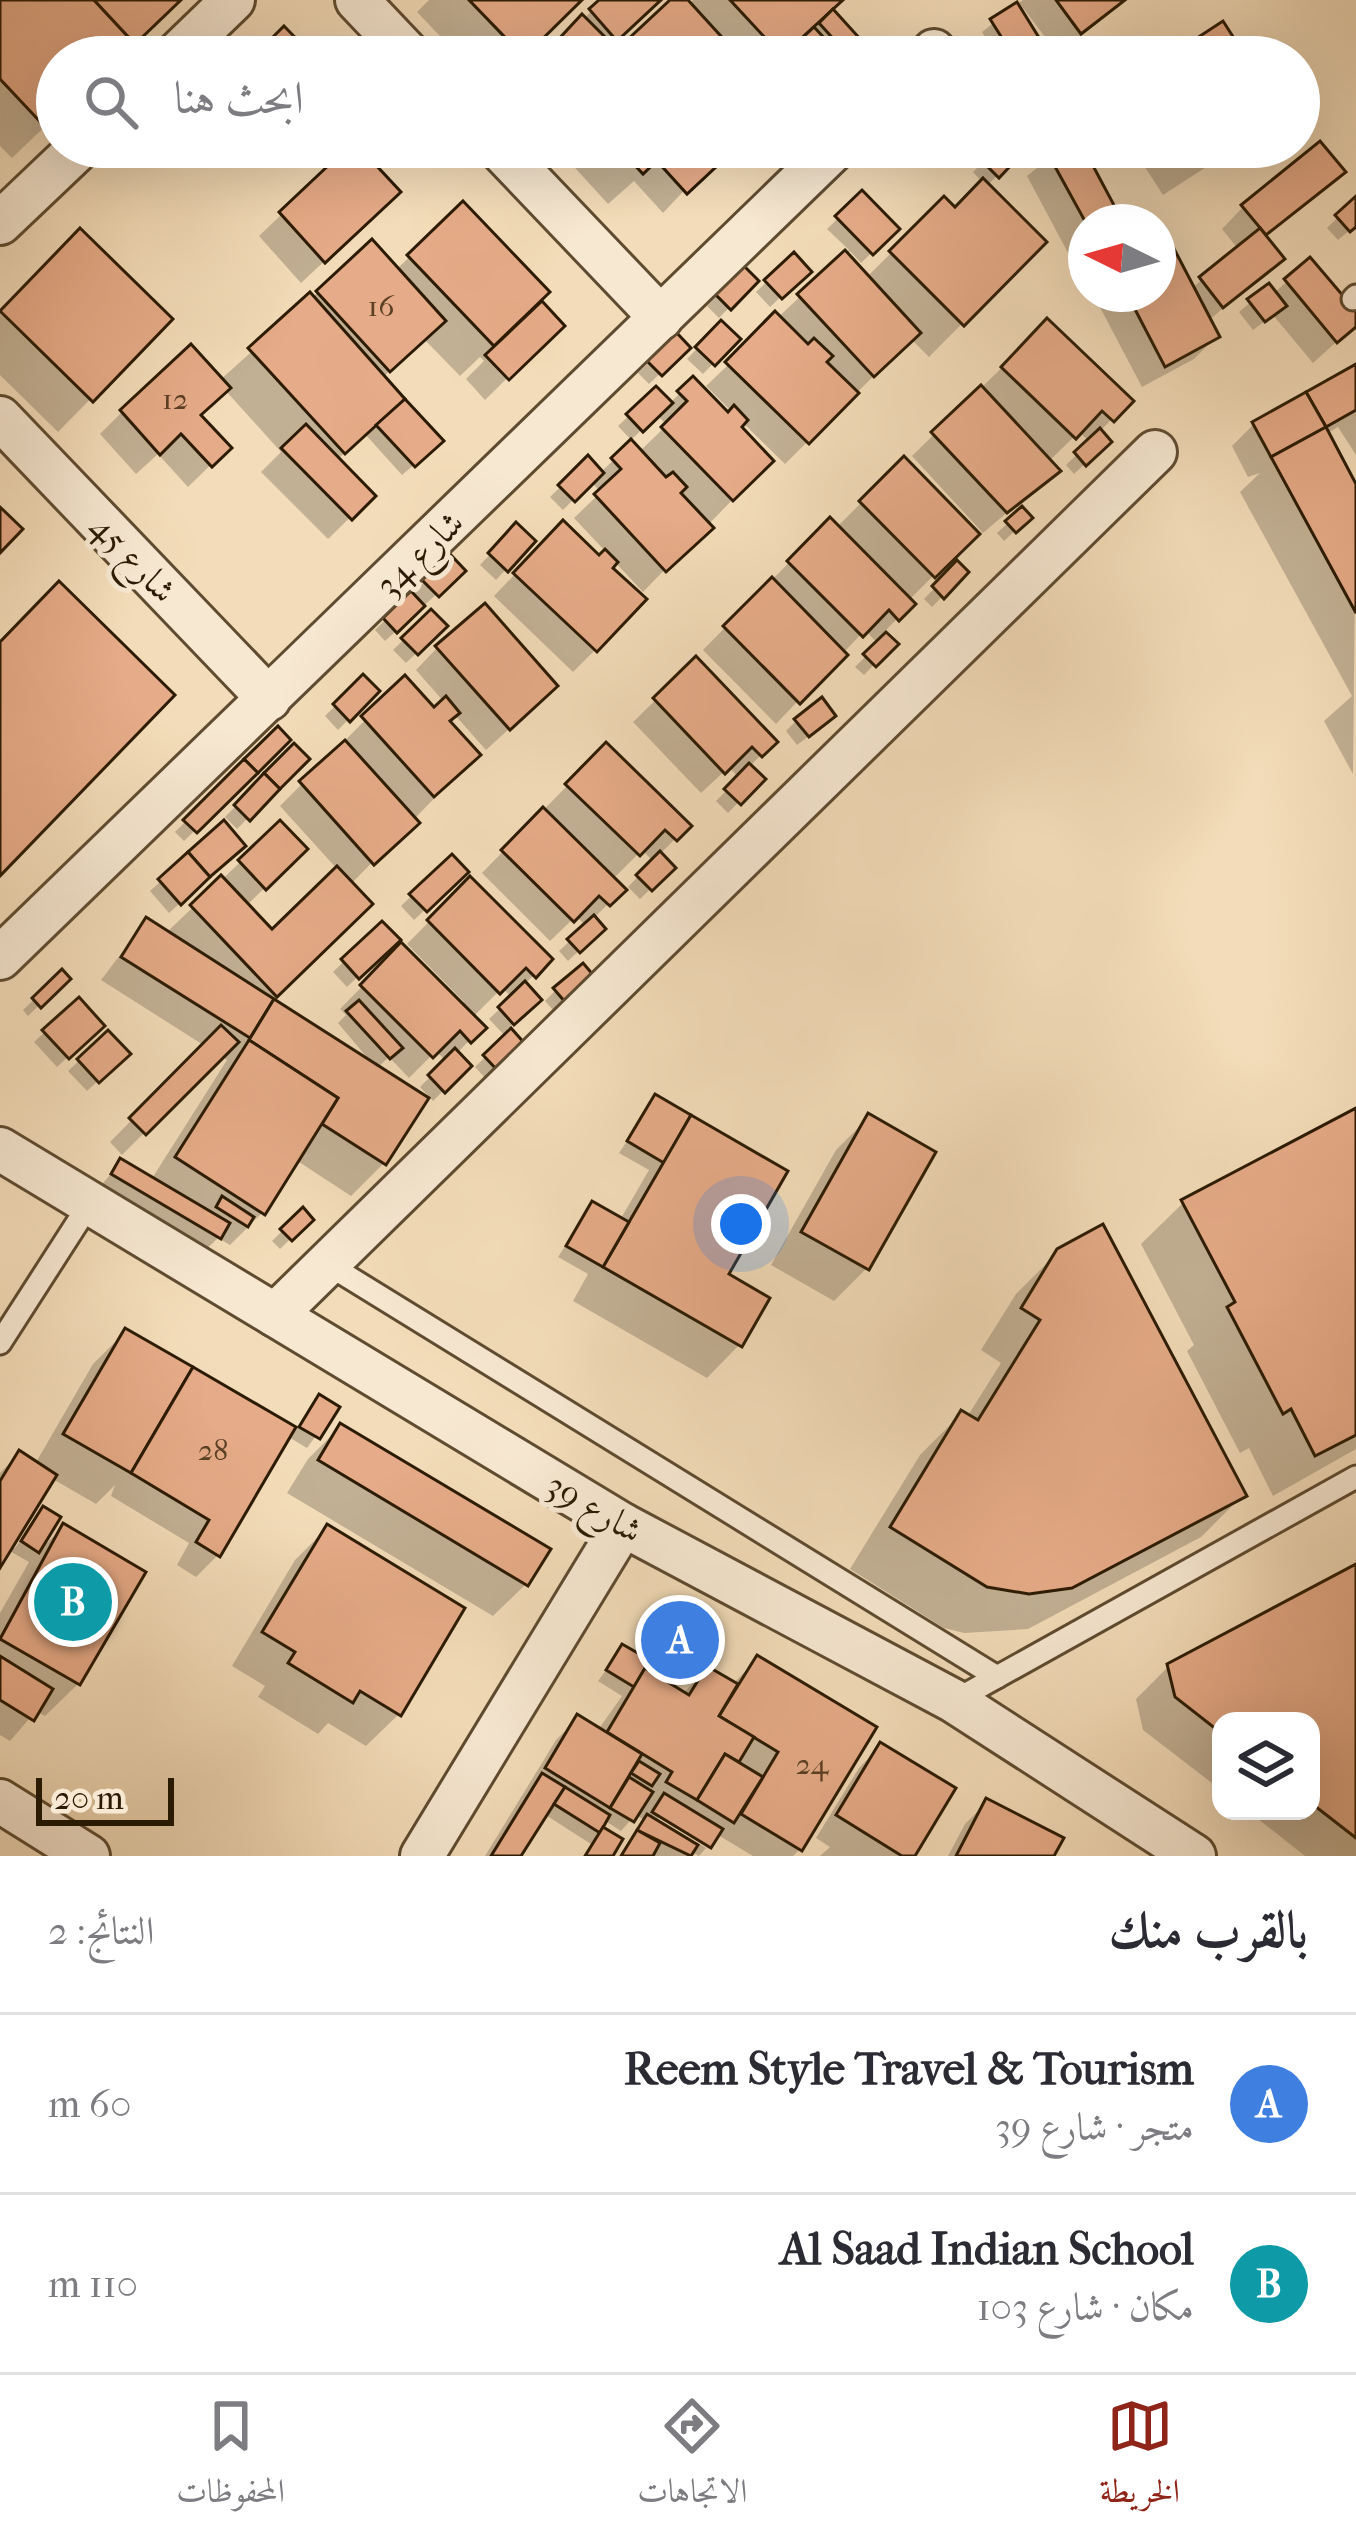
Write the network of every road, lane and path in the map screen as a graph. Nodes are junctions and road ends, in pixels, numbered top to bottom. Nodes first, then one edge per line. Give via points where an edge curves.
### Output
1 (233, 0) edge
2 (357, 0) edge
3 (196, 36) edge
4 (391, 36) edge
5 (58, 168) edge
6 (518, 168) edge
7 (815, 168) edge
8 (0, 224) edge
9 (661, 318) junction
10 (0, 418) edge
11 (1155, 452) dead end
12 (269, 698) junction
13 (0, 958) edge
14 (0, 1149) edge
15 (90, 1203) junction
16 (329, 1264) junction
17 (275, 1315) junction
18 (0, 1343) edge
19 (1356, 1477) edge
20 (623, 1525) junction
21 (997, 1677) junction
22 (954, 1701) junction
23 (0, 1801) edge
24 (88, 1856) edge
25 (422, 1856) edge
26 (1194, 1856) edge

1 - 3 street
2 - 4 street
5 - 8 street
6 - 9 street
7 - 9 street, شارع 34
9 - 12 street, شارع 34
10 - 12 street, شارع 45
11 - 16 street
12 - 13 street, شارع 34
14 - 15 street, شارع 39
15 - 17 street, شارع 39
15 - 18 lane
16 - 17 street
16 - 21 lane
17 - 20 street, شارع 39
19 - 21 lane
20 - 22 street, شارع 39
20 - 25 street
21 - 22 lane
22 - 26 street, شارع 39
23 - 24 street

